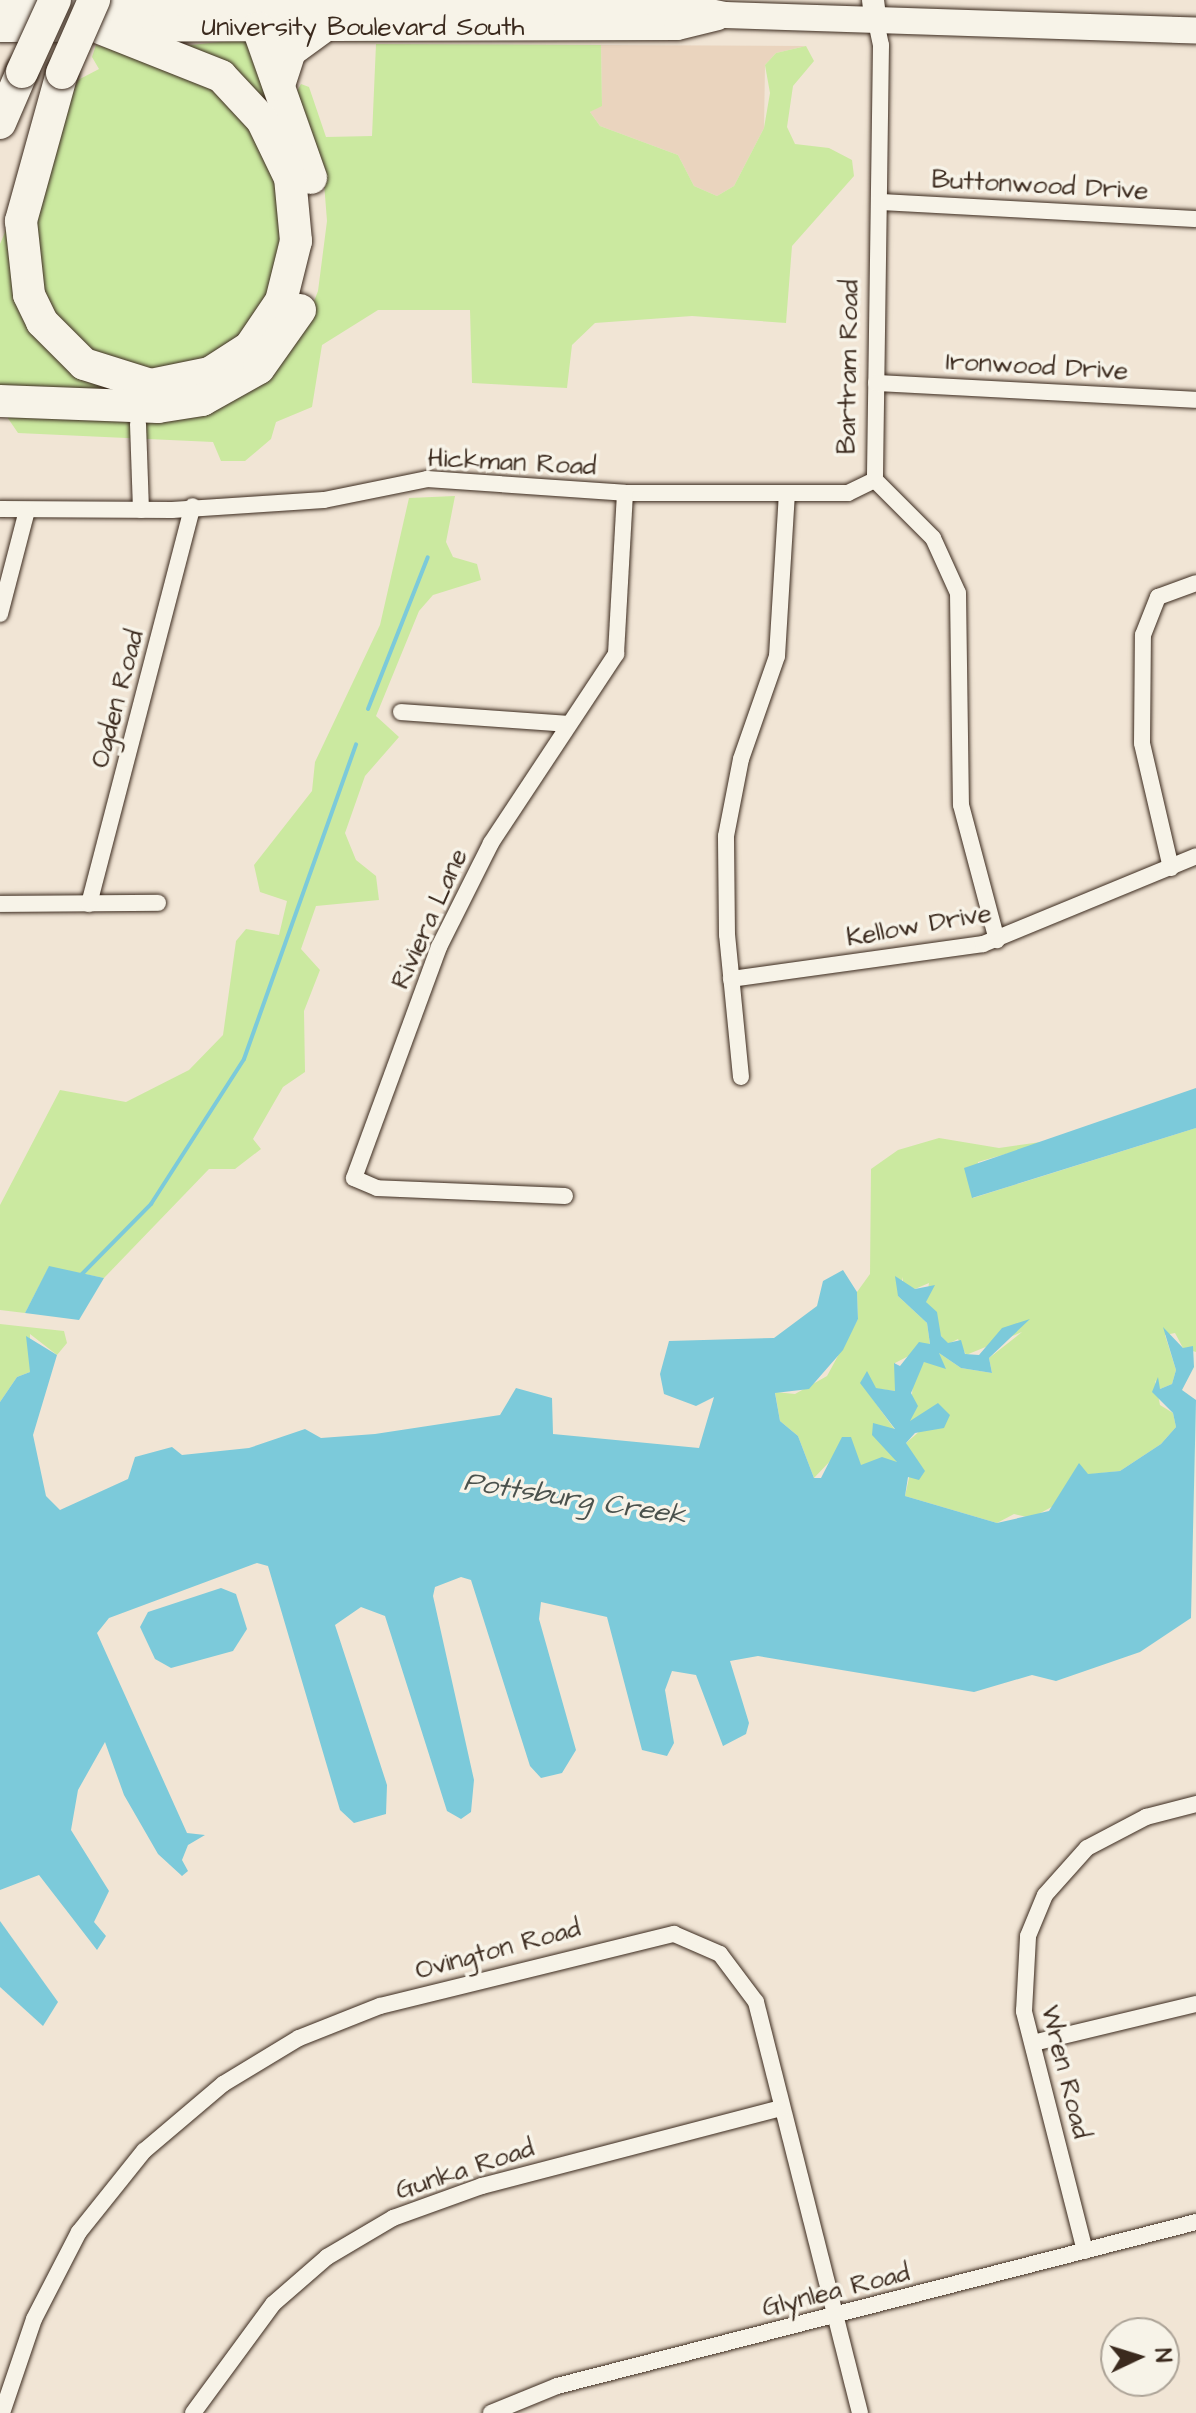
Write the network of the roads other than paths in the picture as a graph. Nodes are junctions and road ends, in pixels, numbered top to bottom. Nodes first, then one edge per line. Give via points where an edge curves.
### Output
1 (55, 0) edge
2 (399, 1) edge
3 (0, 3) edge
4 (236, 3) junction
5 (874, 8) edge
6 (545, 10) edge
7 (97, 14) edge
8 (258, 28) junction
9 (322, 28) junction
10 (0, 29) edge
11 (1196, 31) edge
12 (62, 73) junction
13 (279, 85) junction
14 (0, 123) edge
15 (880, 202) junction
16 (0, 209) edge
17 (1196, 219) edge
18 (876, 383) junction
19 (1196, 400) edge
20 (0, 401) edge
21 (138, 424) dead end
22 (875, 480) junction
23 (625, 493) junction
24 (787, 493) junction
25 (193, 506) junction
26 (0, 509) edge
27 (27, 510) junction
28 (141, 510) junction
29 (1196, 583) edge
30 (0, 614) edge
31 (401, 712) dead end
32 (569, 724) junction
33 (1196, 856) edge
34 (1171, 868) junction
35 (158, 903) dead end
36 (0, 904) edge
37 (89, 904) junction
38 (997, 940) junction
39 (731, 979) junction
40 (741, 1077) dead end
41 (565, 1196) dead end
42 (1196, 1804) edge
43 (1196, 2004) edge
44 (1033, 2043) junction
45 (781, 2108) junction
46 (1196, 2222) edge
47 (1085, 2251) junction
48 (835, 2315) junction
49 (2, 2413) edge
50 (193, 2413) edge
51 (491, 2413) edge
52 (860, 2413) edge

1 - 14 highway, bridge
2 - 4 main road, University Boulevard South
2 - 6 main road, University Boulevard South
3 - 4 main road, University Boulevard South
4 - 8 highway
5 - 6 main road, University Boulevard South via 725,15 677,27
5 - 11 main road, University Boulevard South
5 - 15 street, Bartram Road
6 - 9 main road, University Boulevard South
7 - 8 main road, University Boulevard South
7 - 10 main road, University Boulevard South
7 - 12 highway, bridge
7 - 12 highway via 221,76 262,120 290,178 296,241 281,301 250,347 210,373 151,385 95,369 60,342 29,295 21,221
8 - 9 main road, University Boulevard South
8 - 13 highway
9 - 13 highway via 290,51
12 - 16 highway
13 - 20 highway via 310,172 317,236 297,318 277,351 241,382 180,405
15 - 17 street, Buttonwood Drive
15 - 18 street, Bartram Road
18 - 19 street, Ironwood Drive
18 - 22 street, Bartram Road
21 - 28 street
22 - 24 street, Hickman Road via 848,493
22 - 38 street, Bartram Road via 933,538 958,593 961,805
23 - 24 street, Hickman Road
23 - 25 street, Hickman Road via 427,479 324,500
23 - 32 street, Riviera Lane via 623,631
24 - 39 street via 781,634 741,759 726,836
25 - 28 street, Hickman Road
25 - 37 street, Ogden Road
26 - 27 street, Hickman Road
27 - 28 street, Hickman Road
27 - 30 street
29 - 34 street via 1158,597 1143,635 1142,743
31 - 32 street
32 - 41 street, Riviera Lane via 491,843 439,947 354,1178 377,1188
33 - 34 street, Kellow Drive
34 - 38 street, Kellow Drive
35 - 37 street
36 - 37 street
38 - 39 street, Kellow Drive
39 - 40 street
42 - 44 street, Wren Road via 1110,1833 1063,1869 1045,1895 1024,1962
43 - 44 street
44 - 47 street, Wren Road
45 - 48 street, Ovington Road
45 - 49 street, Ovington Road via 756,2002 739,1973 720,1954 674,1934 342,2019 223,2084 131,2165 64,2258
45 - 50 street, Gunka Road via 482,2186 393,2218 327,2257 273,2304
46 - 47 street, Glynlea Road
47 - 48 street, Glynlea Road
48 - 51 street, Glynlea Road via 557,2386
48 - 52 street, Ovington Road

